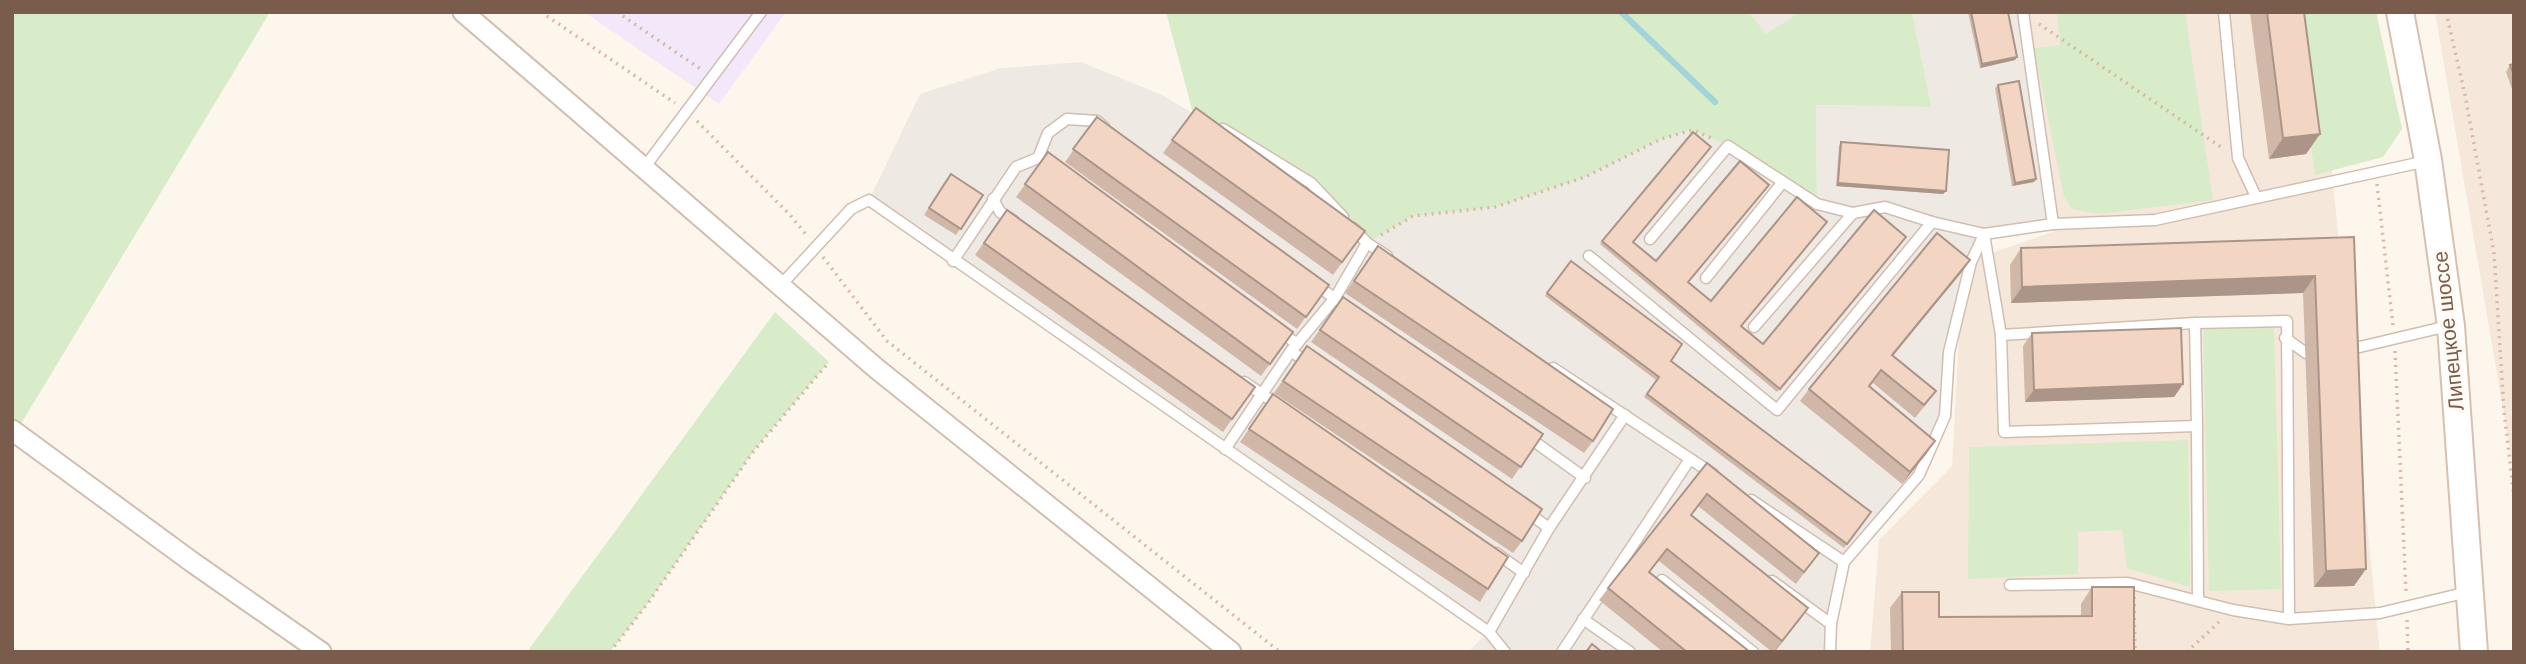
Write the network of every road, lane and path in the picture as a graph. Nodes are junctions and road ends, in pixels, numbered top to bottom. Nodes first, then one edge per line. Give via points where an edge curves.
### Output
1 (463, 12) edge
2 (541, 12) edge
3 (617, 12) edge
4 (761, 12) edge
5 (2224, 12) edge
6 (2400, 12) edge
7 (2446, 12) edge
8 (2023, 13) edge
9 (712, 77) junction
10 (687, 110) junction
11 (1214, 124) edge
12 (1114, 137) edge
13 (1728, 146) junction
14 (1038, 158) junction
15 (2238, 158) junction
16 (2428, 160) junction
17 (1049, 166) edge
18 (644, 169) junction
19 (2375, 172) junction
20 (1782, 183) junction
21 (2256, 197) junction
22 (993, 199) junction
23 (1853, 213) junction
24 (1932, 222) junction
25 (2053, 224) junction
26 (1023, 228) edge
27 (1984, 234) junction
28 (1650, 239) dead end
29 (1367, 243) junction
30 (816, 248) junction
31 (1589, 256) dead end
32 (953, 261) junction
33 (1401, 266) edge
34 (1301, 274) edge
35 (1706, 278) dead end
36 (780, 286) junction
37 (1335, 298) junction
38 (1357, 315) edge
39 (2195, 323) junction
40 (2451, 326) junction
41 (1754, 327) dead end
42 (1275, 328) edge
43 (2001, 335) junction
44 (2286, 338) junction
45 (2394, 339) junction
46 (1294, 348) junction
47 (2346, 350) edge
48 (2306, 353) dead end
49 (829, 362) dead end
50 (1546, 363) edge
51 (1314, 367) edge
52 (1238, 378) edge
53 (1261, 394) junction
54 (1625, 415) junction
55 (1295, 417) edge
56 (2197, 426) junction
57 (1517, 429) edge
58 (12, 430) edge
59 (1225, 449) junction
60 (1690, 459) junction
61 (1585, 478) junction
62 (1723, 481) edge
63 (1745, 496) edge
64 (2514, 497) edge
65 (1516, 505) edge
66 (1549, 528) junction
67 (1490, 549) edge
68 (1844, 562) junction
69 (1524, 573) junction
70 (1767, 577) edge
71 (1662, 580) edge
72 (2010, 585) dead end
73 (2134, 585) junction
74 (2469, 592) junction
75 (2198, 601) junction
76 (2407, 606) junction
77 (2232, 610) junction
78 (1583, 619) junction
79 (2289, 619) junction
80 (1831, 624) junction
81 (1489, 632) junction
82 (321, 652) edge
83 (610, 652) edge
84 (1231, 652) edge
85 (1280, 652) edge
86 (1505, 652) edge
87 (1562, 652) edge
88 (1630, 652) edge
89 (1753, 652) edge
90 (1830, 652) edge
91 (2135, 652) edge
92 (2187, 652) edge
93 (2408, 652) edge
94 (2474, 652) edge

1 - 18 street
2 - 10 path
3 - 9 path
4 - 9 lane
5 - 15 lane
6 - 16 main road, Липецкое шоссе
7 - 64 path via 2494,253
8 - 15 path
8 - 25 lane
9 - 10 lane
10 - 18 lane
10 - 30 path via 790,215
11 - 29 lane via 1311,183
12 - 14 lane via 1097,121 1066,118 1048,133
13 - 20 lane
13 - 28 lane
13 - 29 path via 1693,130 1661,138 1584,177 1495,207 1413,216
14 - 17 lane
14 - 22 lane via 1016,167
15 - 21 lane
16 - 19 lane
16 - 40 main road, Липецкое шоссе
18 - 36 street
19 - 21 lane
19 - 45 path
20 - 23 lane via 1817,204
20 - 35 lane
21 - 25 lane via 2155,220
22 - 26 lane via 1000,212
22 - 32 lane
23 - 24 lane via 1885,207
23 - 41 lane
24 - 27 lane
24 - 31 lane via 1777,410
25 - 27 lane
27 - 43 lane
27 - 68 lane via 1971,262 1949,352 1945,416 1919,475
29 - 33 lane
29 - 37 lane
30 - 32 lane via 851,209 869,200
30 - 36 lane
30 - 85 path via 887,341
32 - 59 lane
34 - 37 lane
36 - 84 street
37 - 38 lane
37 - 46 lane
39 - 43 lane
39 - 44 lane via 2287,321
39 - 56 lane
40 - 45 lane
40 - 74 main road, Липецкое шоссе
42 - 46 lane
43 - 56 lane via 2004,432
44 - 48 lane
44 - 79 lane
45 - 47 lane
45 - 76 path
46 - 51 lane
46 - 53 lane
49 - 83 path via 753,453
50 - 54 lane
52 - 53 lane
53 - 55 lane
53 - 59 lane
54 - 60 lane
54 - 61 lane
56 - 75 lane
57 - 61 lane
58 - 82 street
59 - 81 lane
60 - 62 lane
60 - 78 lane
61 - 66 lane
63 - 68 lane
65 - 66 lane
66 - 69 lane
67 - 69 lane
68 - 80 lane
69 - 81 lane
70 - 80 lane
71 - 89 lane
72 - 73 lane
73 - 75 lane
73 - 91 path
74 - 76 lane
74 - 94 main road, Липецкое шоссе
75 - 77 lane
76 - 79 lane via 2380,613
76 - 93 path
77 - 79 lane
77 - 92 path
78 - 87 lane
78 - 88 lane
80 - 90 lane
81 - 86 lane

